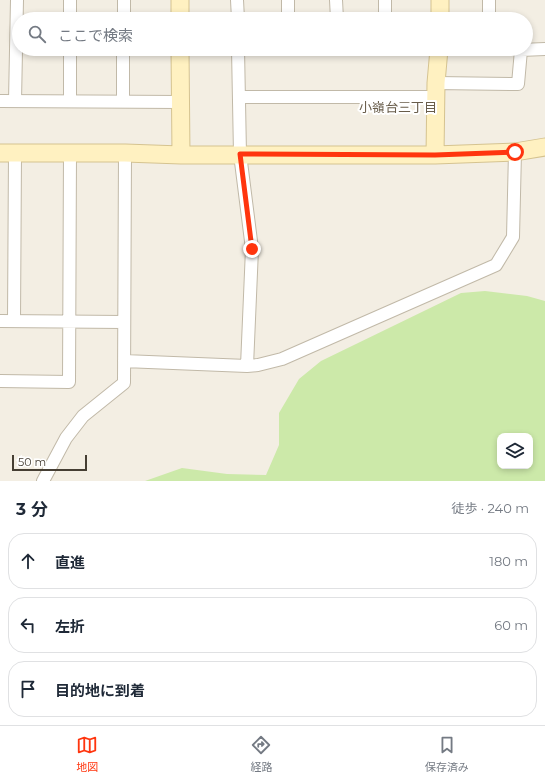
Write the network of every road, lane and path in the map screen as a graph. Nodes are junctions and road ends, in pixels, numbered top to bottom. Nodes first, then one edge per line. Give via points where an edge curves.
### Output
1 (17, 0) edge
2 (70, 0) edge
3 (124, 0) edge
4 (180, 0) edge
5 (237, 0) edge
6 (288, 0) edge
7 (336, 0) edge
8 (385, 0) edge
9 (440, 0) edge
10 (489, 0) edge
11 (17, 12) edge
12 (70, 12) edge
13 (124, 12) edge
14 (180, 12) edge
15 (238, 12) edge
16 (288, 12) edge
17 (337, 12) edge
18 (385, 12) edge
19 (440, 12) edge
20 (489, 12) edge
21 (545, 49) edge
22 (533, 50) edge
23 (16, 56) edge
24 (70, 56) edge
25 (123, 56) edge
26 (180, 56) edge
27 (238, 56) edge
28 (438, 56) edge
29 (520, 56) edge
30 (436, 90) junction
31 (239, 97) junction
32 (0, 101) edge
33 (15, 101) junction
34 (70, 101) junction
35 (123, 101) junction
36 (180, 102) junction
37 (545, 147) edge
38 (515, 152) junction
39 (8, 153) edge
40 (70, 153) junction
41 (125, 153) junction
42 (240, 154) junction
43 (181, 155) junction
44 (435, 155) junction
45 (0, 321) edge
46 (14, 321) junction
47 (69, 322) junction
48 (124, 322) junction
49 (124, 361) junction
50 (247, 366) junction
51 (0, 381) edge
52 (43, 481) edge

1 - 11 street
2 - 12 street
3 - 13 street
4 - 14 street
5 - 15 street
6 - 16 street
7 - 17 street
8 - 18 street
9 - 19 street
10 - 20 street
21 - 22 street
23 - 33 street
24 - 34 street
25 - 35 street
26 - 36 street
27 - 31 street
28 - 30 street
29 - 30 street via 518,84
30 - 31 street
30 - 44 street
31 - 42 street
32 - 33 street
33 - 34 street
34 - 35 street
35 - 36 street
36 - 43 street
37 - 38 street
38 - 44 street
38 - 50 street via 513,237 496,265 282,359
39 - 40 street
39 - 46 street
40 - 41 street
40 - 47 street
41 - 43 street
41 - 48 street
42 - 43 street
42 - 44 street
42 - 50 street via 252,249
45 - 46 street
46 - 47 street
47 - 48 street
47 - 51 street via 69,382
48 - 49 street
49 - 50 street
49 - 52 street via 124,383 83,416 66,438

